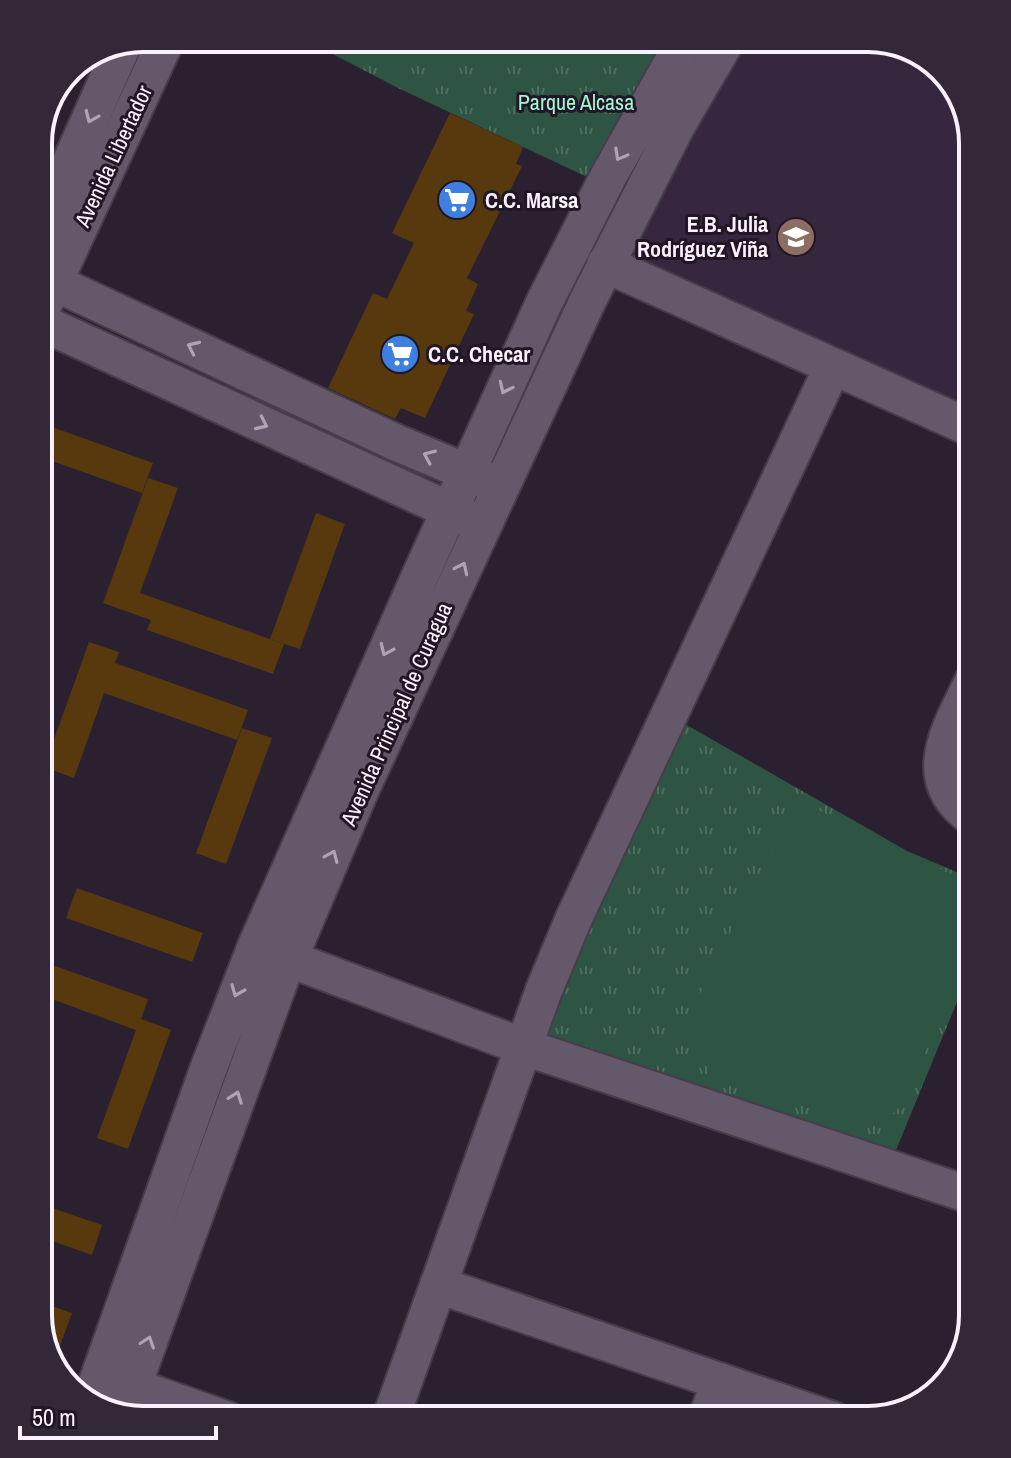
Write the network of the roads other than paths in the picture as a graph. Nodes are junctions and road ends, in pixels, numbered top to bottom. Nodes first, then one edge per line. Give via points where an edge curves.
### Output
1 (160, 52) edge
2 (678, 52) edge
3 (720, 52) edge
4 (118, 56) edge
5 (52, 204) edge
6 (605, 264) junction
7 (52, 267) edge
8 (52, 282) edge
9 (52, 326) edge
10 (833, 366) junction
11 (959, 423) edge
12 (467, 472) junction
13 (500, 487) junction
14 (449, 511) junction
15 (482, 525) junction
16 (959, 711) edge
17 (959, 806) edge
18 (256, 946) junction
19 (289, 959) junction
20 (524, 1047) junction
21 (959, 1191) edge
22 (438, 1285) junction
23 (720, 1381) junction
24 (94, 1392) edge
25 (127, 1401) edge
26 (154, 1406) edge
27 (395, 1406) edge
28 (711, 1406) edge
29 (792, 1406) edge

1 - 7 street, Avenida Libertador
2 -> 12 street, Avenida Principal de Curagua via 573,244
3 - 6 street, Avenida Principal de Curagua
4 -> 5 street, Avenida Libertador
6 - 10 street
6 - 13 street, Avenida Principal de Curagua
12 -> 8 street
9 -> 14 street
10 - 11 street
10 - 20 street via 574,918
12 - 13 street
12 - 14 street, Avenida Principal de Curagua
13 - 15 street, Avenida Principal de Curagua
14 - 15 street
14 -> 18 street, Avenida Principal de Curagua
19 -> 15 street, Avenida Principal de Curagua
16 - 17 street via 942,761 945,786
18 - 19 street
18 -> 24 street, Avenida Principal de Curagua
19 - 20 street
25 -> 19 street, Avenida Principal de Curagua
20 - 21 street
20 - 22 street
22 - 23 street
22 - 27 street
23 - 28 street
23 - 29 street
25 - 26 street

